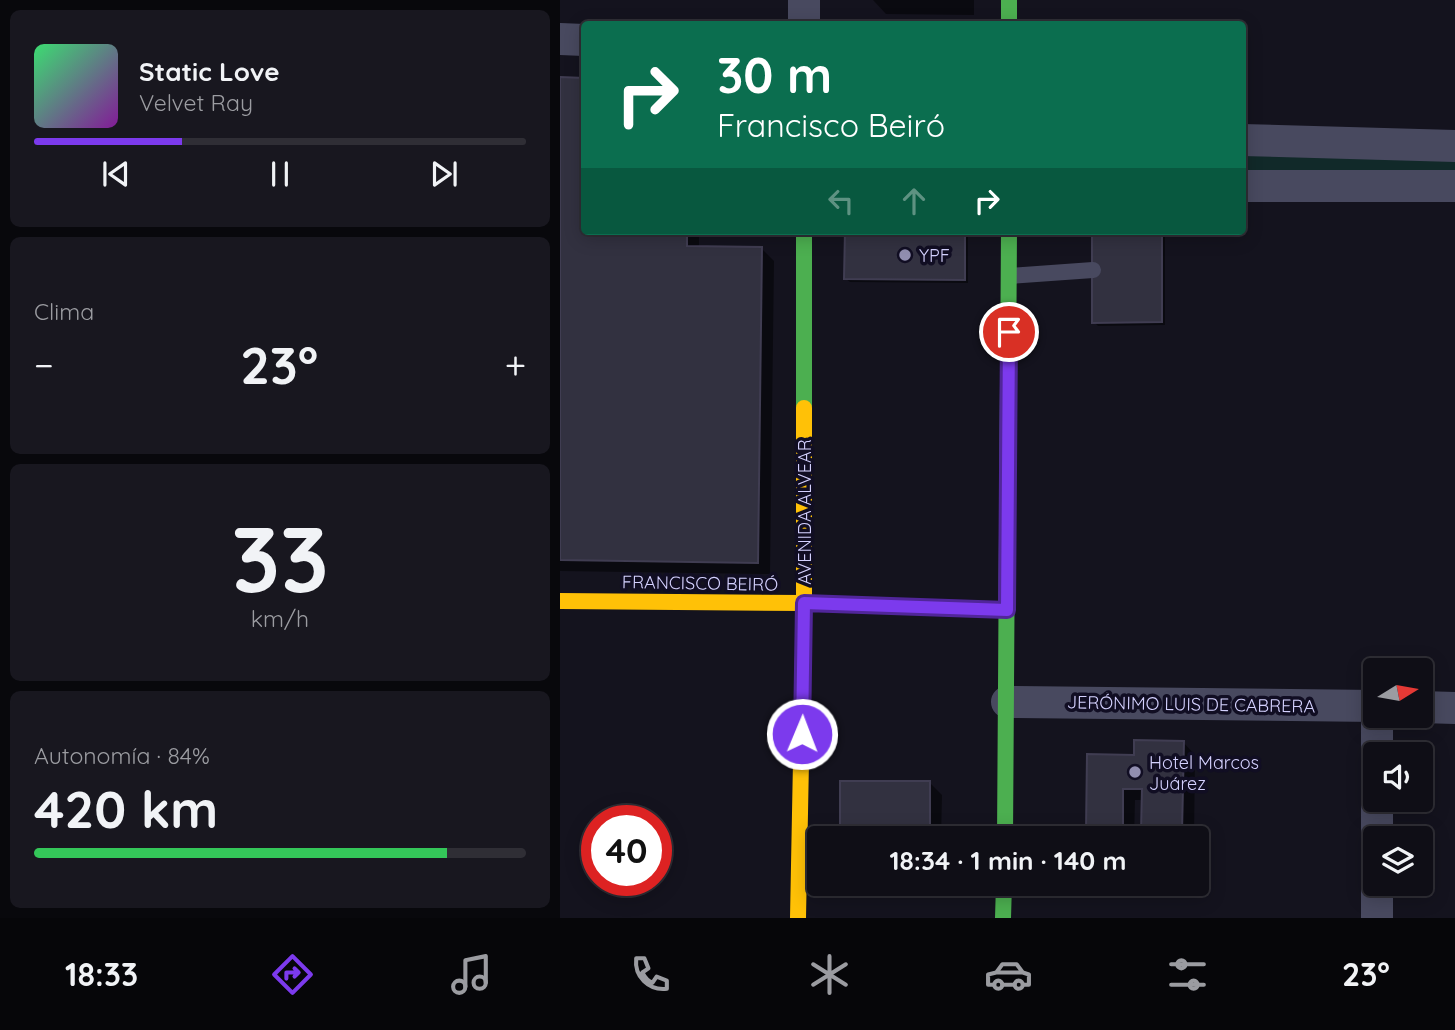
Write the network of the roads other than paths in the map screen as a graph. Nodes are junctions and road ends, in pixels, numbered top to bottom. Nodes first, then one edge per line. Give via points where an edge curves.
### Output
1 (804, 0) edge
2 (1009, 0) edge
3 (804, 21) edge
4 (1009, 21) edge
5 (560, 39) edge
6 (581, 40) edge
7 (1246, 140) edge
8 (1455, 146) edge
9 (1246, 186) edge
10 (1455, 186) edge
11 (804, 235) edge
12 (1009, 235) edge
13 (1093, 270) dead end
14 (1009, 276) junction
15 (560, 601) edge
16 (804, 603) junction
17 (1007, 610) junction
18 (1007, 702) junction
19 (1363, 706) edge
20 (1433, 708) edge
21 (1455, 708) edge
22 (1005, 826) edge
23 (1004, 896) edge
24 (1377, 896) edge
25 (798, 918) edge
26 (1003, 918) edge
27 (1377, 918) edge

1 - 3 street
2 - 4 street
5 - 6 street
7 - 8 street
9 - 10 street
11 - 16 street, AVENIDA ALVEAR
12 - 14 street
13 - 14 lane
14 - 17 street
15 - 16 street, FRANCISCO BEIRÓ
16 - 17 street, FRANCISCO BEIRÓ
16 - 25 street, AVENIDA ALVEAR
17 - 18 street
18 - 19 street, JERÓNIMO LUIS DE CABRERA
18 - 22 street
20 - 21 street
23 - 26 street
24 - 27 street

